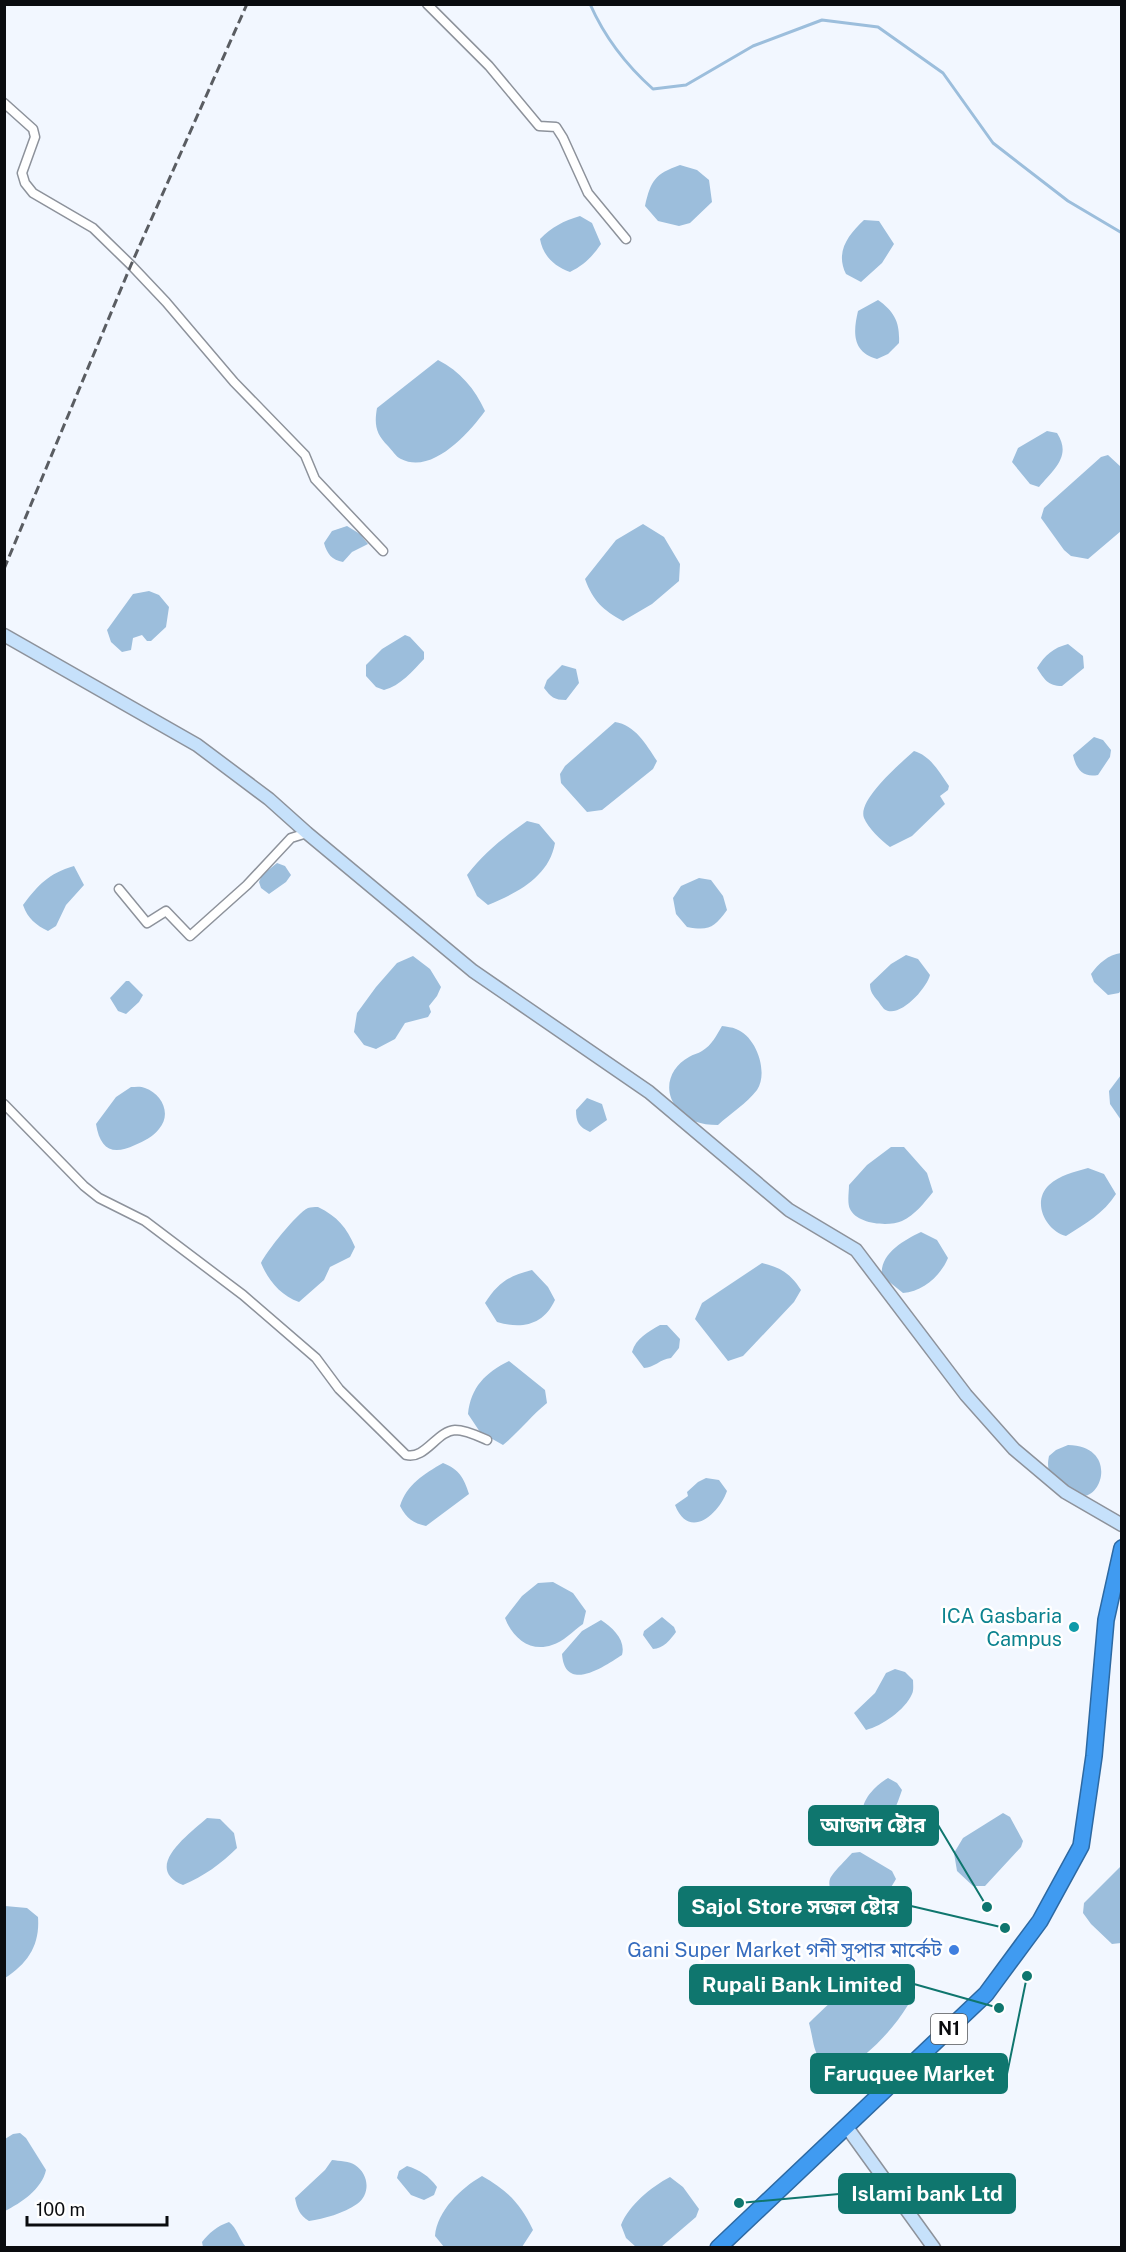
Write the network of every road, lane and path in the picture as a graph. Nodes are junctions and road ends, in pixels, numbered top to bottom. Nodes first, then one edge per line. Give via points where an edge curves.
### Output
1 (427, 4) edge
2 (4, 103) edge
3 (626, 239) dead end
4 (383, 551) dead end
5 (4, 635) edge
6 (307, 833) junction
7 (119, 890) dead end
8 (4, 1104) edge
9 (487, 1440) dead end
10 (1122, 1525) edge
11 (1122, 1548) edge
12 (846, 2126) junction
13 (718, 2247) edge
14 (934, 2247) edge

1 - 3 street via 489,66 539,126 556,127 588,193
2 - 4 street via 33,129 35,137 22,172 33,193 93,228 138,272 234,382 305,454 315,479
5 - 6 street via 197,744 269,798
6 - 7 street via 291,837 247,885 190,936 166,911 147,923
6 - 10 street via 473,971 649,1092 789,1210 856,1250 966,1395 1014,1449 1065,1492
8 - 9 street via 99,1198 145,1221 243,1294 315,1358 339,1389 406,1455 416,1455 451,1431 468,1432
11 - 12 highway, N1 via 1106,1620 1094,1756 1080,1846 1040,1921 986,1994
12 - 13 highway, N1
12 - 14 street

